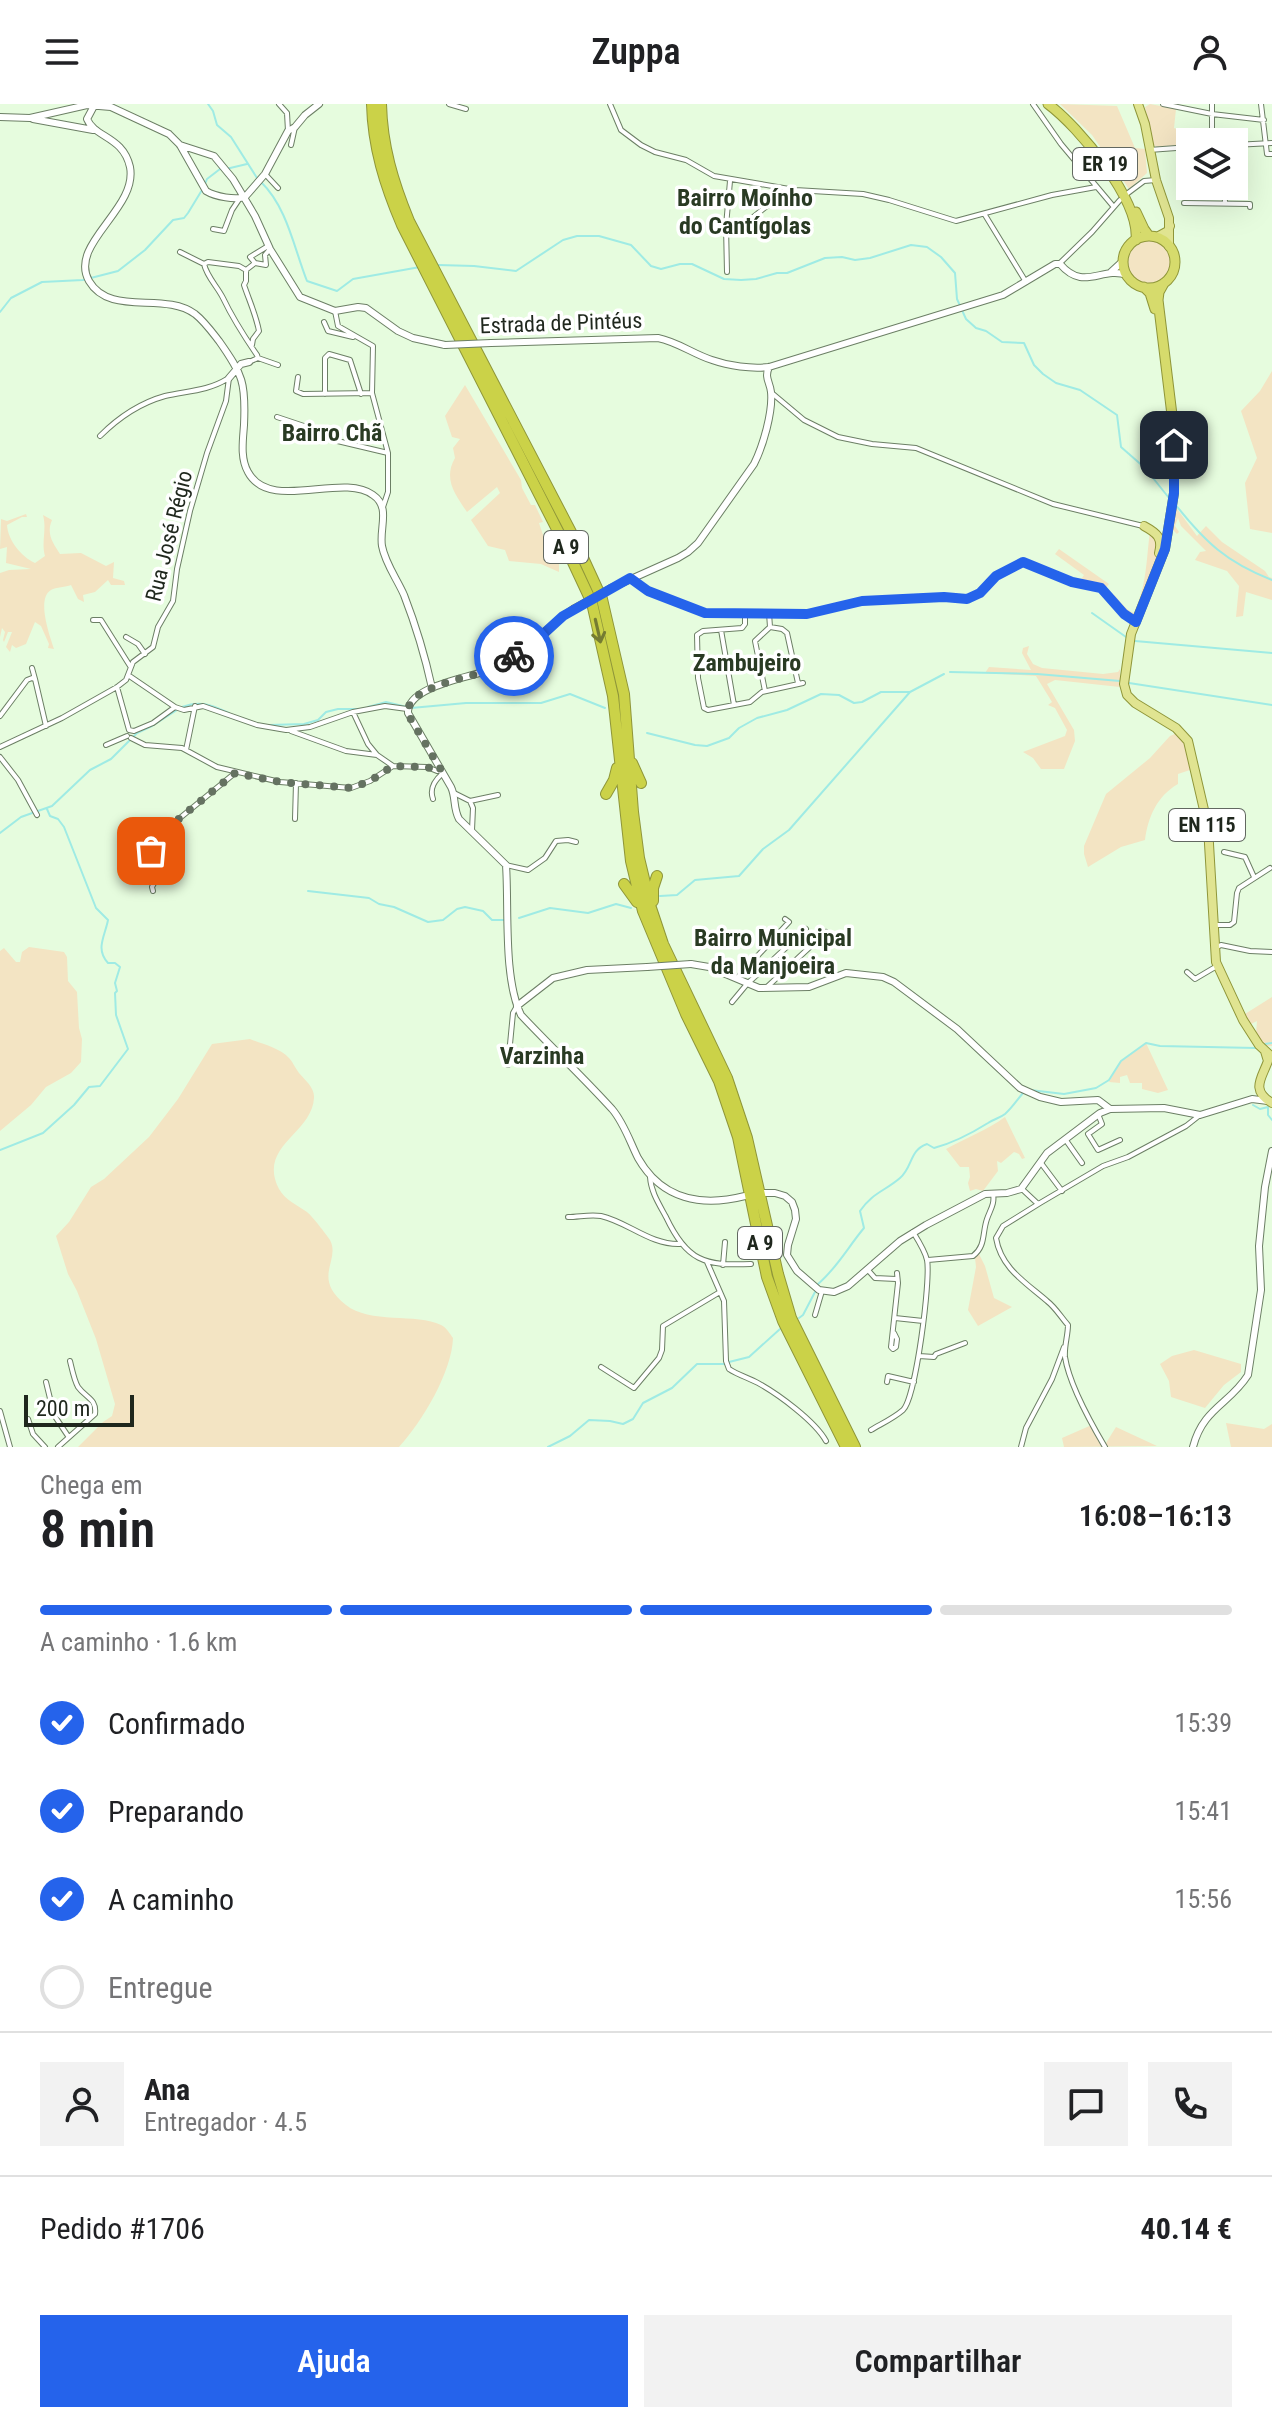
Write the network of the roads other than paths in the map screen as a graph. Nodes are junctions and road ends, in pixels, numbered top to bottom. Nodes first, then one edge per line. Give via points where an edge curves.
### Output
1 (95, 104) edge
2 (279, 104) edge
3 (372, 104) edge
4 (381, 104) edge
5 (449, 104) edge
6 (610, 104) edge
7 (1033, 104) edge
8 (1048, 104) edge
9 (1056, 104) edge
10 (1138, 104) edge
11 (1163, 104) edge
12 (1212, 104) edge
13 (1261, 104) edge
14 (318, 105) edge
15 (70, 109) junction
16 (466, 109) dead end
17 (1212, 114) junction
18 (0, 117) edge
19 (30, 118) junction
20 (1264, 120) junction
21 (75, 126) junction
22 (1212, 128) edge
23 (292, 129) junction
24 (98, 131) junction
25 (1269, 143) edge
26 (1248, 144) edge
27 (180, 145) junction
28 (291, 145) dead end
29 (1176, 148) edge
30 (1149, 150) junction
31 (1272, 154) edge
32 (264, 176) junction
33 (1156, 180) junction
34 (730, 181) junction
35 (1096, 187) junction
36 (278, 188) dead end
37 (804, 191) junction
38 (1124, 197) junction
39 (242, 198) junction
40 (1225, 202) joint
41 (1184, 203) dead end
42 (1113, 206) junction
43 (1250, 207) dead end
44 (985, 215) junction
45 (1170, 225) junction
46 (726, 226) junction
47 (213, 229) dead end
48 (1153, 237) junction
49 (1136, 240) junction
50 (1169, 246) junction
51 (269, 247) junction
52 (419, 248) junction
53 (180, 252) dead end
54 (1123, 261) junction
55 (255, 263) junction
56 (204, 264) junction
57 (1059, 264) junction
58 (246, 270) junction
59 (727, 272) dead end
60 (1111, 272) junction
61 (1127, 275) junction
62 (1026, 282) junction
63 (1164, 283) junction
64 (1144, 287) junction
65 (335, 311) junction
66 (324, 322) dead end
67 (356, 337) junction
68 (253, 349) junction
69 (258, 358) junction
70 (249, 362) joint
71 (278, 365) dead end
72 (747, 367) junction
73 (769, 367) junction
74 (239, 370) junction
75 (298, 377) dead end
76 (229, 378) junction
77 (767, 378) junction
78 (771, 392) junction
79 (372, 393) junction
80 (325, 394) junction
81 (361, 394) junction
82 (277, 417) dead end
83 (100, 436) dead end
84 (388, 453) junction
85 (1174, 463) junction
86 (383, 507) junction
87 (1171, 511) junction
88 (1144, 526) junction
89 (1169, 529) junction
90 (1155, 532) junction
91 (1158, 565) junction
92 (630, 578) junction
93 (769, 613) junction
94 (745, 614) junction
95 (93, 620) dead end
96 (1136, 622) junction
97 (770, 627) junction
98 (721, 630) junction
99 (126, 637) dead end
100 (145, 654) junction
101 (130, 666) junction
102 (32, 668) dead end
103 (128, 675) junction
104 (35, 679) junction
105 (117, 687) junction
106 (432, 688) junction
107 (765, 691) junction
108 (734, 705) junction
109 (195, 706) junction
110 (408, 707) junction
111 (178, 708) junction
112 (353, 712) junction
113 (0, 716) edge
114 (46, 726) junction
115 (286, 730) junction
116 (621, 732) junction
117 (131, 735) junction
118 (106, 745) dead end
119 (0, 747) edge
120 (186, 750) junction
121 (377, 755) junction
122 (0, 757) edge
123 (393, 766) junction
124 (442, 772) junction
125 (235, 773) junction
126 (296, 783) junction
127 (641, 783) dead end
128 (454, 793) junction
129 (606, 794) dead end
130 (498, 795) dead end
131 (433, 799) dead end
132 (470, 801) junction
133 (37, 815) dead end
134 (295, 819) dead end
135 (472, 831) junction
136 (576, 842) dead end
137 (1224, 852) dead end
138 (506, 865) junction
139 (1270, 868) edge
140 (657, 876) dead end
141 (1254, 877) junction
142 (624, 884) dead end
143 (153, 891) dead end
144 (785, 919) dead end
145 (1212, 925) junction
146 (806, 929) dead end
147 (654, 930) junction
148 (826, 932) dead end
149 (1214, 952) junction
150 (1272, 952) edge
151 (1217, 966) junction
152 (1187, 972) dead end
153 (736, 979) junction
154 (747, 984) junction
155 (767, 988) junction
156 (732, 1002) dead end
157 (517, 1006) junction
158 (1268, 1054) edge
159 (508, 1065) dead end
160 (1268, 1069) edge
161 (1259, 1087) junction
162 (1252, 1099) junction
163 (1270, 1102) edge
164 (1110, 1109) junction
165 (1098, 1114) junction
166 (1200, 1115) junction
167 (1065, 1139) junction
168 (1120, 1140) dead end
169 (1272, 1151) edge
170 (1041, 1163) junction
171 (1082, 1163) dead end
172 (650, 1177) junction
173 (1021, 1189) junction
174 (1062, 1191) junction
175 (764, 1193) dead end
176 (993, 1194) junction
177 (745, 1196) dead end
178 (1038, 1204) junction
179 (568, 1217) dead end
180 (913, 1232) junction
181 (725, 1242) dead end
182 (680, 1244) junction
183 (927, 1260) junction
184 (707, 1262) junction
185 (751, 1264) dead end
186 (723, 1265) junction
187 (867, 1269) junction
188 (822, 1291) junction
189 (720, 1292) junction
190 (815, 1315) dead end
191 (895, 1318) junction
192 (923, 1321) junction
193 (894, 1333) dead end
194 (965, 1343) dead end
195 (1066, 1343) junction
196 (919, 1356) junction
197 (70, 1361) dead end
198 (601, 1367) dead end
199 (888, 1377) dead end
200 (46, 1382) dead end
201 (914, 1382) junction
202 (0, 1411) edge
203 (28, 1419) dead end
204 (836, 1420) junction
205 (871, 1430) dead end
206 (68, 1436) junction
207 (826, 1441) dead end
208 (10, 1447) edge
209 (45, 1447) edge
210 (58, 1447) edge
211 (843, 1447) edge
212 (855, 1447) edge
213 (863, 1447) edge
214 (1021, 1447) edge
215 (1105, 1447) edge
216 (1193, 1447) edge

1 - 15 street
1 - 24 street via 87,119
1 - 27 street via 157,127
2 - 23 street
3 - 52 highway, A 9 via 386,187
4 - 52 highway, A 9 via 385,151
5 - 16 street
6 - 34 street via 621,130 650,150
7 - 35 street
8 - 49 highway, ER 19 via 1107,167 1127,204
9 - 38 highway, ER 19 via 1103,155
10 - 30 main road
11 - 17 street
12 - 17 street
13 - 20 street
14 - 23 street
15 - 19 street
15 - 21 street
17 - 20 street
17 - 22 street
18 - 19 street
19 - 21 street
20 - 25 street
21 - 24 street
23 - 28 street
23 - 32 street
24 - 74 street via 126,154 130,182 89,251 89,280 110,299 168,303 196,315
25 - 26 street
25 - 31 street via 1267,154
27 - 39 street via 214,156
27 - 39 street via 211,194
29 - 30 street
30 - 33 main road
32 - 36 street
32 - 39 street
33 - 38 street via 1147,179
33 - 45 main road
34 - 37 street
34 - 46 street
35 - 42 street
35 - 44 street
37 - 44 street via 863,194 956,221
37 - 46 street via 767,206 742,226
38 - 42 street
38 - 48 highway, ER 19
39 - 47 street via 224,231
39 - 51 street
40 - 41 street
40 - 43 street
42 - 57 street
44 - 62 street
45 - 48 main road
45 - 50 main road
46 - 59 street
48 - 49 highway
48 - 50 highway
49 - 54 highway
50 - 63 highway via 1174,270
51 - 55 street via 250,257
51 - 55 street via 266,265
51 - 65 street via 300,297
52 - 116 highway, A 9 via 592,603
53 - 56 street
54 - 60 street
54 - 61 highway
55 - 58 street
56 - 58 street
56 - 68 street
57 - 60 street via 1077,277
57 - 62 street, Estrada de Pintéus
58 - 68 street via 244,285 259,331 251,342
60 - 61 street
61 - 64 highway
62 - 73 street, Estrada de Pintéus via 959,310
63 - 64 highway
63 - 85 highway, EN 115 via 1158,300
64 - 85 highway, EN 115 via 1154,301
65 - 67 street via 338,326
65 - 72 street, Estrada de Pintéus, bridge via 366,308 398,331 445,345 658,338 711,360
66 - 67 street via 328,331
67 - 79 street via 373,346
68 - 69 street
69 - 70 street
69 - 71 street
70 - 74 street
72 - 73 street, Estrada de Pintéus
72 - 77 street
73 - 77 street
74 - 76 street
74 - 86 street via 245,402 242,452 249,475 260,486 358,488 372,493
75 - 80 street via 298,393
76 - 83 street via 161,397 130,411
76 - 100 street, Rua José Régio via 190,511 173,601
77 - 78 street
78 - 88 street via 804,420 838,437 916,448 1053,504
78 - 92 street via 760,452 698,543 678,558
79 - 81 street
79 - 84 street
80 - 81 street
80 - 81 street via 329,354 350,360
82 - 84 street via 329,439
84 - 86 street
85 - 87 main road, EN 115
86 - 106 street via 386,561 422,643
87 - 88 main road via 1162,524
87 - 89 main road, EN 115
88 - 90 main road
89 - 90 main road
89 - 91 main road, EN 115
90 - 91 main road via 1161,546
91 - 96 main road, EN 115
92 - 94 street via 648,591 705,613
92 - 106 street, bridge via 573,609 504,663
93 - 94 street
93 - 96 street via 807,614 872,600 967,599 1023,562 1101,588
93 - 97 street
94 - 98 street via 742,628
95 - 101 street via 101,620
96 - 145 main road, EN 115 via 1124,684 1135,703 1188,741 1208,827
97 - 107 street via 755,641
97 - 107 street via 787,633 800,683
98 - 108 street
98 - 108 street via 697,635 702,704 706,709
99 - 100 street
100 - 101 street, Rua José Régio
101 - 103 street
102 - 104 street
103 - 105 street
103 - 111 street
104 - 113 street via 27,680
104 - 114 street
105 - 114 street
105 - 117 street
106 - 110 street
107 - 108 street
109 - 111 street
109 - 115 street
109 - 120 street
110 - 112 street
110 - 124 street
111 - 117 street
112 - 115 street
112 - 121 street
114 - 119 street
115 - 121 street via 346,751
116 - 127 highway
116 - 129 highway via 617,770
116 - 147 highway, A 9
117 - 118 street
117 - 120 street via 145,745
120 - 125 street
121 - 123 street
122 - 133 street
123 - 124 street
123 - 126 street via 351,788
124 - 128 street
124 - 131 street via 434,781
125 - 126 street
125 - 143 street via 152,846 161,870
126 - 134 street
128 - 132 street
128 - 135 street via 454,810
130 - 132 street
132 - 135 street
135 - 138 street
136 - 138 street via 556,841 528,870
137 - 141 street via 1245,857
138 - 157 street
139 - 141 street
140 - 147 highway
141 - 145 street via 1238,890 1234,922
142 - 147 highway
144 - 153 street via 789,922
145 - 149 main road, EN 115
146 - 154 street
147 - 204 highway, A 9 via 727,1078 791,1318
148 - 155 street
149 - 150 street via 1221,945
149 - 151 main road, EN 115
151 - 152 street via 1195,979
151 - 158 main road, EN 115 via 1243,1020
153 - 154 street
153 - 157 street, bridge via 691,964 587,970 553,978
154 - 155 street
154 - 156 street
155 - 164 street via 809,987 846,973 883,977 957,1029 1020,1088 1061,1102 1098,1100
157 - 159 street
157 - 172 street via 613,1111
158 - 160 main road, EN 115
160 - 161 main road, EN 115
161 - 162 street
161 - 163 main road
162 - 163 street
162 - 166 street
164 - 165 street
164 - 166 street via 1164,1108
165 - 167 street
165 - 168 street via 1102,1124 1088,1134 1098,1150
166 - 174 street
167 - 170 street
167 - 171 street
169 - 216 street via 1248,1375 1207,1416
170 - 173 street
170 - 174 street
172 - 177 street via 692,1199
172 - 182 street
173 - 176 street
173 - 178 street
174 - 178 street
175 - 188 street via 792,1202 796,1219 787,1255
176 - 180 street
176 - 183 street via 979,1252
178 - 195 street via 1003,1226 996,1238 998,1248 1020,1279 1068,1325
179 - 182 street via 605,1217 641,1235
180 - 183 street
180 - 187 street
181 - 186 street
182 - 184 street
183 - 192 street
184 - 186 street
184 - 189 street
185 - 186 street
187 - 188 street via 848,1286
187 - 191 street via 875,1278 896,1276
188 - 190 street
189 - 198 street via 663,1326 659,1358 634,1388
189 - 207 street via 727,1363 792,1408
191 - 192 street
191 - 193 street
192 - 196 street
194 - 196 street via 934,1357
195 - 214 street
195 - 215 street via 1068,1369
196 - 201 street
197 - 206 street via 77,1385 97,1409
199 - 201 street
200 - 206 street via 54,1415
201 - 205 street via 903,1410
202 - 208 street
203 - 209 street
204 - 211 highway, A 9
204 - 212 highway, A 9
204 - 213 highway
206 - 210 street

